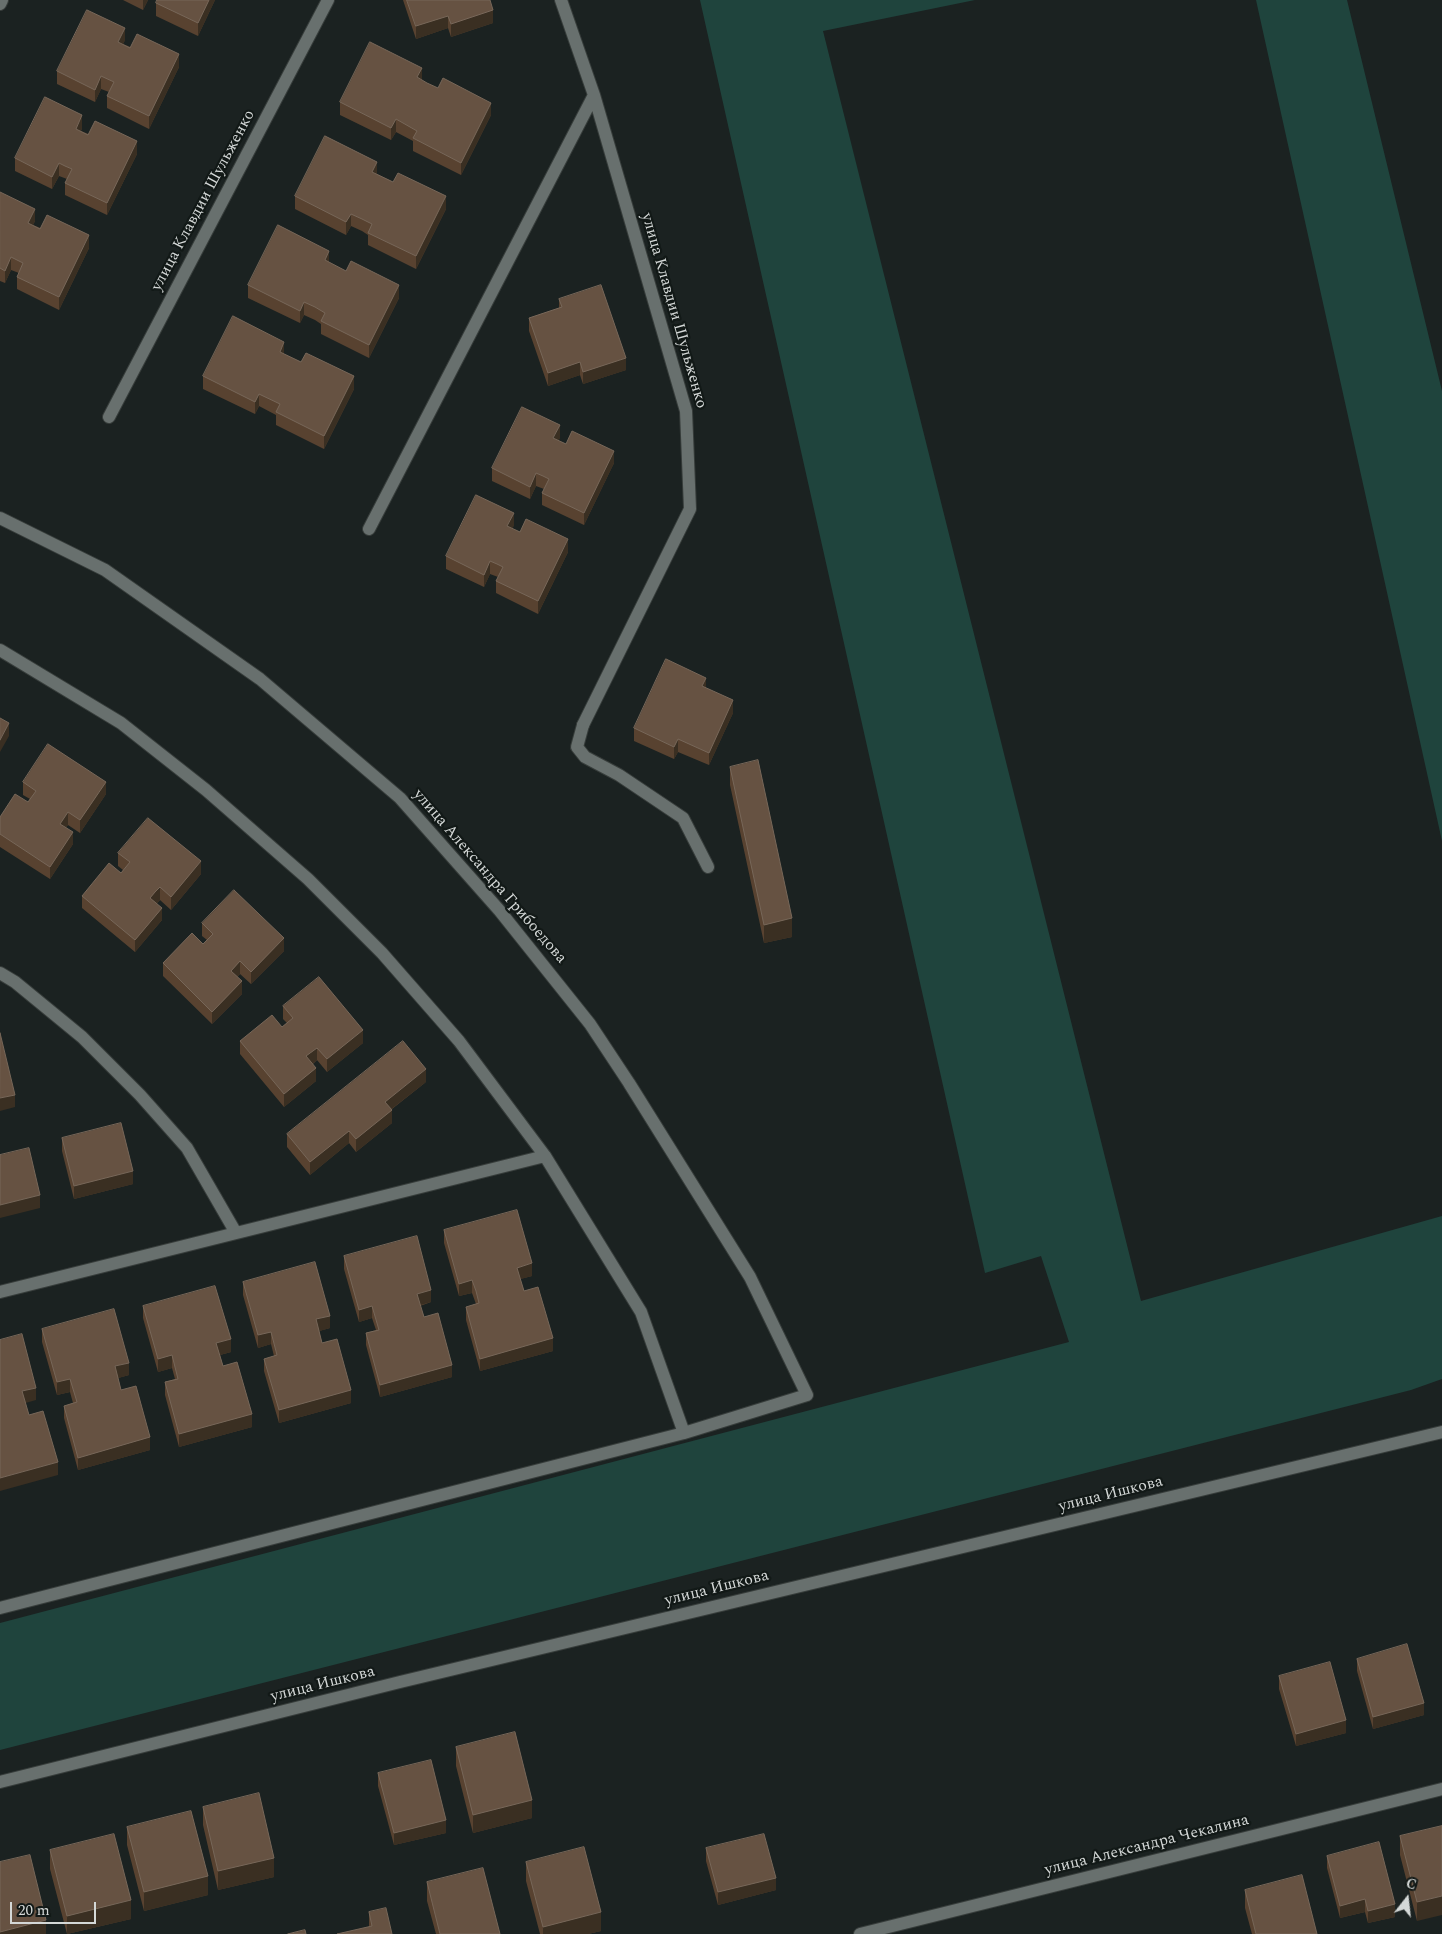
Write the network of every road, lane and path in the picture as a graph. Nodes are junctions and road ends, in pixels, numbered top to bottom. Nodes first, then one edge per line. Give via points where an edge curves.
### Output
1 (2, 0) edge
2 (328, 0) edge
3 (561, 0) edge
4 (0, 4) edge
5 (594, 95) junction
6 (109, 417) dead end
7 (0, 518) edge
8 (369, 529) dead end
9 (0, 650) edge
10 (708, 867) dead end
11 (0, 973) edge
12 (545, 1156) junction
13 (236, 1233) junction
14 (0, 1292) edge
15 (1442, 1432) edge
16 (684, 1433) junction
17 (0, 1608) edge
18 (0, 1782) edge
19 (1442, 1789) edge
20 (860, 1934) edge

1 - 4 street
2 - 6 street, улица Клавдии Шульженко
3 - 5 street, улица Клавдии Шульженко
5 - 8 street
5 - 10 street, улица Клавдии Шульженко via 686,411 690,509 583,725 577,747 585,757 619,775 683,818
7 - 16 street, улица Александра Грибоедова via 105,570 260,679 400,798 499,910 590,1024 750,1277 807,1395
9 - 12 street via 121,723 206,790 308,878 382,953 459,1041
11 - 13 street via 82,1037 140,1094 187,1148
12 - 13 street
12 - 16 street via 640,1312
13 - 14 street
15 - 18 street, улица Ишкова via 420,1677
16 - 17 street
19 - 20 street, улица Александра Чекалина

